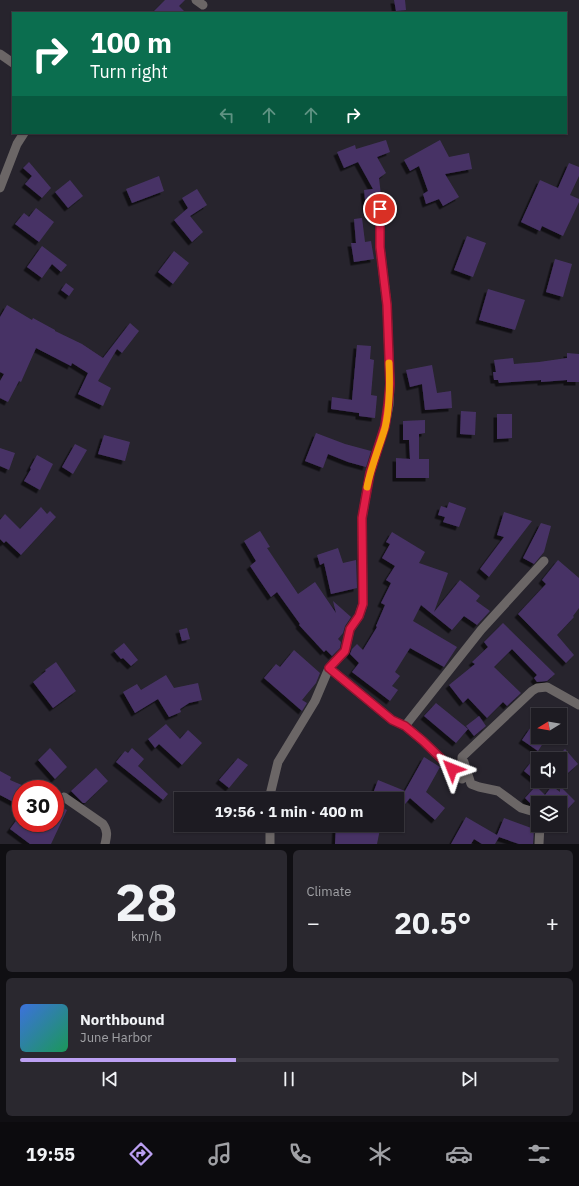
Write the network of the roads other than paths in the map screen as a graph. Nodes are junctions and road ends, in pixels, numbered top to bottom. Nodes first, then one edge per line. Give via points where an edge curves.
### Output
1 (0, 54) edge
2 (12, 62) edge
3 (23, 134) edge
4 (0, 188) edge
5 (380, 209) dead end
6 (544, 561) dead end
7 (329, 668) junction
8 (579, 705) edge
9 (405, 726) junction
10 (462, 756) junction
11 (272, 792) edge
12 (64, 797) dead end
13 (531, 811) edge
14 (270, 832) edge
15 (540, 832) edge
16 (105, 844) edge
17 (270, 844) edge
18 (539, 844) edge

1 - 2 street
3 - 4 street
5 - 7 street via 380,247 387,305 390,384 388,405 385,426 370,473 362,518 363,604 350,629 345,651
6 - 9 street via 481,630
7 - 9 street via 392,720
7 - 11 street via 315,701 278,762
8 - 10 street via 547,686 537,688
9 - 10 street via 462,779
10 - 13 street via 471,784 498,791 521,808
12 - 16 street via 103,824 107,835
14 - 17 street
15 - 18 street

